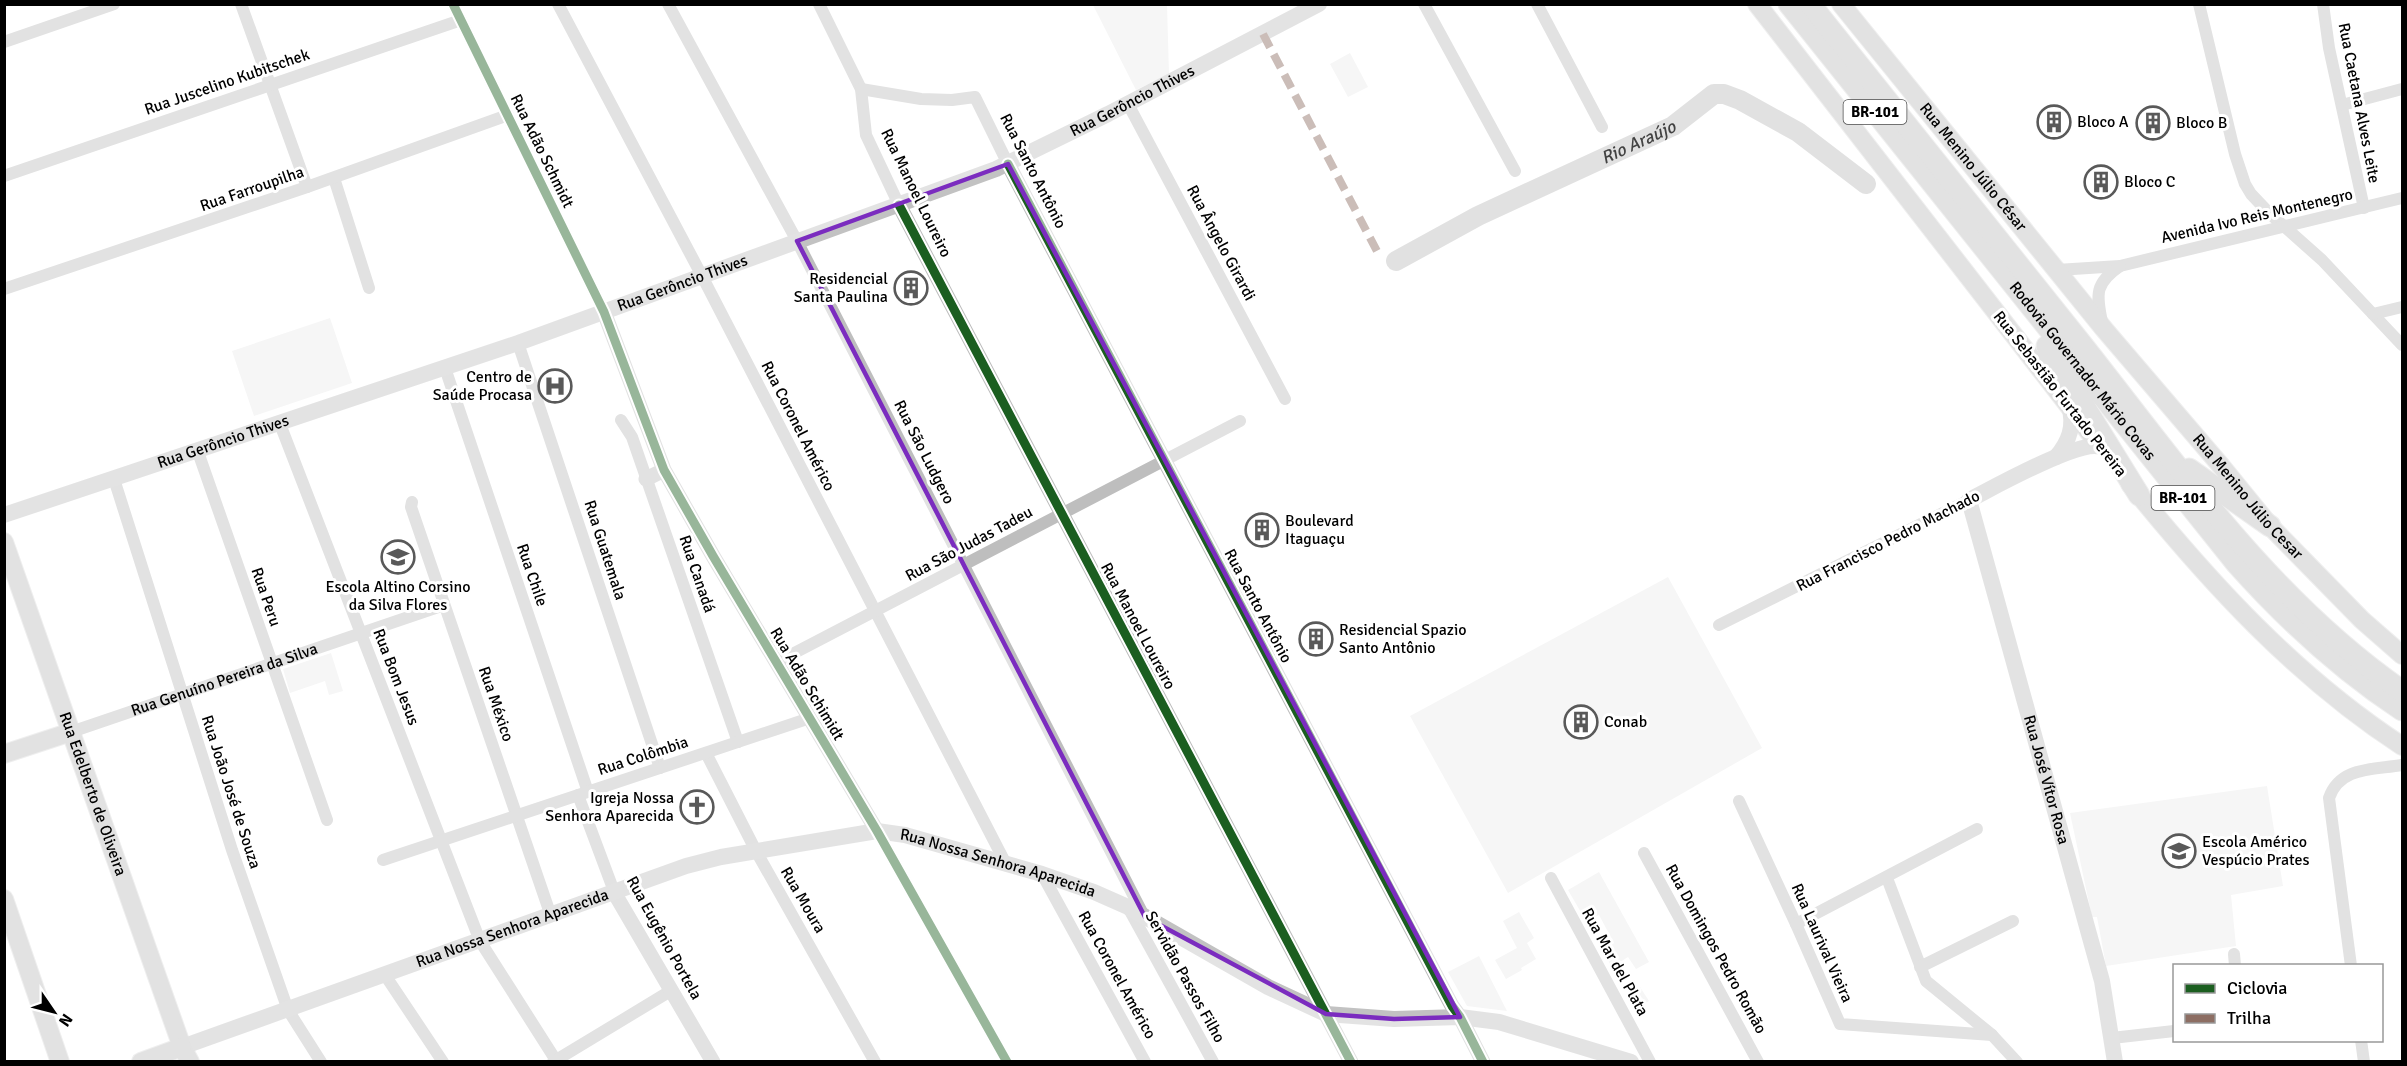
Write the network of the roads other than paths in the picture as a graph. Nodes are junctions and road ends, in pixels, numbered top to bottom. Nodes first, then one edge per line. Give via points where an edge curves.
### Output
1 (114, 4) edge
2 (240, 4) edge
3 (453, 4) edge
4 (558, 4) edge
5 (668, 4) edge
6 (819, 4) edge
7 (1298, 4) edge
8 (1319, 4) edge
9 (1424, 4) edge
10 (1537, 4) edge
11 (1757, 4) edge
12 (1789, 4) edge
13 (1810, 4) edge
14 (1841, 4) edge
15 (2199, 4) edge
16 (2323, 4) edge
17 (461, 21) junction
18 (1272, 29) junction
19 (4, 42) edge
20 (270, 85) junction
21 (861, 89) junction
22 (2403, 89) edge
23 (1128, 104) junction
24 (2342, 105) junction
25 (508, 115) junction
26 (1602, 127) dead end
27 (1008, 164) junction
28 (1515, 171) dead end
29 (4, 176) edge
30 (334, 178) junction
31 (307, 187) junction
32 (2403, 198) edge
33 (899, 205) junction
34 (2364, 208) junction
35 (2285, 227) junction
36 (797, 241) junction
37 (1992, 259) junction
38 (2120, 266) junction
39 (2056, 270) junction
40 (702, 276) junction
41 (369, 288) dead end
42 (4, 289) edge
43 (2403, 307) edge
44 (604, 312) junction
45 (2373, 314) junction
46 (2104, 329) junction
47 (518, 343) junction
48 (2403, 345) edge
49 (445, 368) junction
50 (1285, 399) dead end
51 (2069, 406) junction
52 (621, 420) dead end
53 (1240, 421) dead end
54 (280, 424) junction
55 (2101, 447) junction
56 (2162, 448) junction
57 (198, 452) junction
58 (2056, 457) junction
59 (1164, 460) junction
60 (664, 470) junction
61 (646, 478) junction
62 (114, 479) junction
63 (2139, 495) junction
64 (1969, 500) junction
65 (412, 502) dead end
66 (1062, 514) junction
67 (4, 515) edge
68 (2270, 526) junction
69 (4, 542) edge
70 (964, 565) junction
71 (444, 605) junction
72 (875, 611) junction
73 (1719, 625) dead end
74 (361, 633) junction
75 (2403, 655) edge
76 (777, 662) junction
77 (272, 664) junction
78 (2403, 691) edge
79 (181, 695) junction
80 (2403, 710) edge
81 (810, 718) junction
82 (71, 732) junction
83 (738, 742) junction
84 (2403, 746) edge
85 (706, 753) junction
86 (4, 754) edge
87 (2403, 765) edge
88 (660, 768) junction
89 (583, 794) junction
90 (1739, 801) dead end
91 (517, 816) junction
92 (327, 820) dead end
93 (1977, 830) dead end
94 (877, 831) junction
95 (441, 841) junction
96 (756, 851) junction
97 (1644, 853) dead end
98 (383, 860) dead end
99 (1006, 864) junction
100 (1042, 874) junction
101 (1551, 878) dead end
102 (1887, 878) junction
103 (615, 894) junction
104 (4, 900) edge
105 (1128, 908) junction
106 (551, 916) junction
107 (1145, 917) junction
108 (2013, 921) dead end
109 (1796, 924) junction
110 (480, 941) junction
111 (2351, 964) edge
112 (1920, 968) junction
113 (385, 975) junction
114 (672, 990) junction
115 (288, 1010) junction
116 (1326, 1014) junction
117 (1460, 1017) junction
118 (2173, 1031) edge
119 (1992, 1035) junction
120 (2112, 1038) junction
121 (2361, 1042) edge
122 (186, 1054) edge
123 (555, 1061) edge
124 (60, 1062) edge
125 (141, 1062) edge
126 (321, 1062) edge
127 (443, 1062) edge
128 (713, 1062) edge
129 (875, 1062) edge
130 (1007, 1062) edge
131 (1145, 1062) edge
132 (1213, 1062) edge
133 (1351, 1062) edge
134 (1483, 1062) edge
135 (1631, 1062) edge
136 (1650, 1062) edge
137 (1758, 1062) edge
138 (2017, 1062) edge
139 (2115, 1062) edge
140 (2364, 1062) edge

1 - 19 street
2 - 20 street
3 - 17 street, Rua Adão Schmidt
4 - 40 street, Rua Coronel Américo
5 - 36 street, Rua São Ludgero
6 - 21 street, Rua Manoel Loureiro
7 - 18 main road
8 - 18 main road, Rua Gerôncio Thives
9 - 28 street
10 - 26 street
11 - 51 main road, Rua Sebastião Furtado Pereira
12 - 37 highway, Rodovia Governador Mário Covas / BR-101
13 - 56 highway, Rodovia Governador Mário Covas / BR-101
14 - 39 main road, Rua Menino Júlio César
15 - 35 street via 2245,184
16 - 24 street, Rua Caetana Alves Leite
17 - 20 street, Rua Juscelino Kubitschek
17 - 25 street, Rua Adão Schmidt
18 - 23 main road, Rua Gerôncio Thives
20 - 29 street, Rua Juscelino Kubitschek
20 - 31 street
21 - 27 street, Rua Santo Antônio via 921,99 975,97
21 - 33 street, Rua Manoel Loureiro via 866,135
22 - 24 street
23 - 27 main road, Rua Gerôncio Thives
23 - 50 street, Rua Ângelo Girardi
24 - 34 street, Rua Caetana Alves Leite
25 - 30 street, Rua Farroupilha
25 - 44 street, Rua Adão Schmidt
27 - 33 main road, Rua Gerôncio Thives
27 - 59 street, Rua Santo Antônio
30 - 31 street, Rua Farroupilha
30 - 41 street
31 - 42 street, Rua Farroupilha
32 - 34 street, Avenida Ivo Reis Montenegro
33 - 36 main road, Rua Gerôncio Thives
33 - 66 street, Rua Manoel Loureiro
34 - 35 street, Avenida Ivo Reis Montenegro
35 - 38 street, Avenida Ivo Reis Montenegro
35 - 45 street
36 - 40 main road, Rua Gerôncio Thives
36 - 70 street, Rua São Ludgero
37 - 63 highway
37 - 80 highway, Rodovia Governador Mário Covas / BR-101 via 2254,584 2323,649
38 - 39 street, Avenida Ivo Reis Montenegro
38 - 46 street via 2099,287 2098,306
39 - 46 main road, Rua Menino Júlio César
40 - 44 main road, Rua Gerôncio Thives
40 - 72 street, Rua Coronel Américo
43 - 45 street
44 - 47 main road, Rua Gerôncio Thives
44 - 60 street, Rua Adão Schimidt
45 - 48 street
46 - 68 main road, Rua Menino Júlio Cesar
47 - 49 main road, Rua Gerôncio Thives
47 - 88 street, Rua Guatemala
49 - 54 main road, Rua Gerôncio Thives
49 - 89 street, Rua Chile
51 - 55 main road, Rua Sebastião Furtado Pereira
51 - 58 main road via 2072,427
52 - 61 street, Rua Canadá via 632,436
53 - 59 street, Rua São Judas Tadeu
54 - 57 main road, Rua Gerôncio Thives
54 - 74 street, Rua Bom Jesus
55 - 58 main road, Rua Francisco Pedro Machado via 2085,446
55 - 63 main road, Rua Sebastião Furtado Pereira
56 - 68 highway
56 - 78 highway, Rodovia Governador Mário Covas / BR-101 via 2290,598 2347,650
57 - 62 main road, Rua Gerôncio Thives
57 - 77 street, Rua Peru
58 - 64 main road, Rua Francisco Pedro Machado
59 - 66 street, Rua São Judas Tadeu
59 - 117 street, Rua Santo Antônio
60 - 61 street
60 - 76 street, Rua Adão Schimidt
61 - 83 street, Rua Canadá
62 - 67 main road, Rua Gerôncio Thives
62 - 79 street, Rua João José de Souza
63 - 84 main road, Rua Sebastião Furtado Pereira via 2217,587 2276,648
64 - 73 street, Rua Francisco Pedro Machado
64 - 120 main road, Rua José Vítor Rosa via 2084,911
65 - 71 street, Rua México
66 - 70 street, Rua São Judas Tadeu
66 - 116 street, Rua Manoel Loureiro
68 - 75 main road, Rua Menino Júlio Cesar via 2362,620
69 - 82 main road, Rua Edelberto de Oliveira
70 - 72 street, Rua São Judas Tadeu
70 - 107 street, Rua São Ludgero
71 - 74 street, Rua Genuíno Pereira da Silva
71 - 91 street, Rua México
72 - 76 street, Rua São Judas Tadeu
72 - 99 street, Rua Coronel Américo
74 - 77 street, Rua Genuíno Pereira da Silva
74 - 95 street, Rua Bom Jesus
76 - 81 street, Rua Adão Schimidt
77 - 79 street, Rua Genuíno Pereira da Silva
77 - 92 street, Rua Peru
79 - 82 street, Rua Genuíno Pereira da Silva
79 - 115 street, Rua João José de Souza
81 - 83 street, Rua Colômbia
81 - 94 street, Rua Adão Schimidt
82 - 86 main road, Rua Genuíno Pereira da Silva
82 - 122 main road, Rua Edelberto de Oliveira
83 - 85 street, Rua Colômbia
85 - 88 street, Rua Colômbia
85 - 96 street, Rua Moura
87 - 111 street via 2350,774 2340,779 2330,798
88 - 89 street, Rua Colômbia
89 - 91 street, Rua Colômbia
89 - 103 street, Rua Eugênio Portela
90 - 109 street, Rua Laurival Vieira
91 - 95 street, Rua Colômbia
91 - 106 street, Rua México
93 - 102 street
94 - 96 main road, Rua Nossa Senhora Aparecida
94 - 99 main road, Rua Nossa Senhora Aparecida via 918,838
94 - 130 street, Rua Adão Schimidt
95 - 98 street, Rua Colômbia
95 - 110 street, Rua Bom Jesus
96 - 103 main road, Rua Nossa Senhora Aparecida via 686,866
96 - 129 street, Rua Moura
97 - 137 street, Rua Domingos Pedro Romão
99 - 100 main road, Rua Nossa Senhora Aparecida
100 - 105 main road, Rua Nossa Senhora Aparecida
100 - 131 street, Rua Coronel Américo
101 - 136 street, Rua Mar del Plata
102 - 109 street
102 - 112 street
103 - 106 main road, Rua Nossa Senhora Aparecida
103 - 114 street, Rua Eugênio Portela
104 - 124 main road
105 - 107 main road, Rua Nossa Senhora Aparecida
105 - 132 street, Servidão Passos Filho
106 - 110 main road, Rua Nossa Senhora Aparecida
107 - 116 main road, Rua Nossa Senhora Aparecida via 1268,987
108 - 112 street
109 - 119 street, Rua Laurival Vieira via 1840,1024
110 - 113 main road, Rua Nossa Senhora Aparecida
110 - 123 street, Rua Bom Jesus
112 - 119 street via 1931,986
113 - 115 main road, Rua Nossa Senhora Aparecida
113 - 127 street
114 - 123 street
114 - 128 street, Rua Eugênio Portela
115 - 122 main road, Rua Nossa Senhora Aparecida
115 - 126 street, Rua João José de Souza
116 - 117 main road, Rua Nossa Senhora Aparecida via 1394,1020
116 - 133 street, Rua Manoel Loureiro
117 - 134 street, Rua Santo Antônio
117 - 135 main road, Rua Nossa Senhora Aparecida via 1499,1022
118 - 120 street
119 - 138 street
120 - 139 main road, Rua José Vítor Rosa
121 - 140 street
122 - 125 main road

